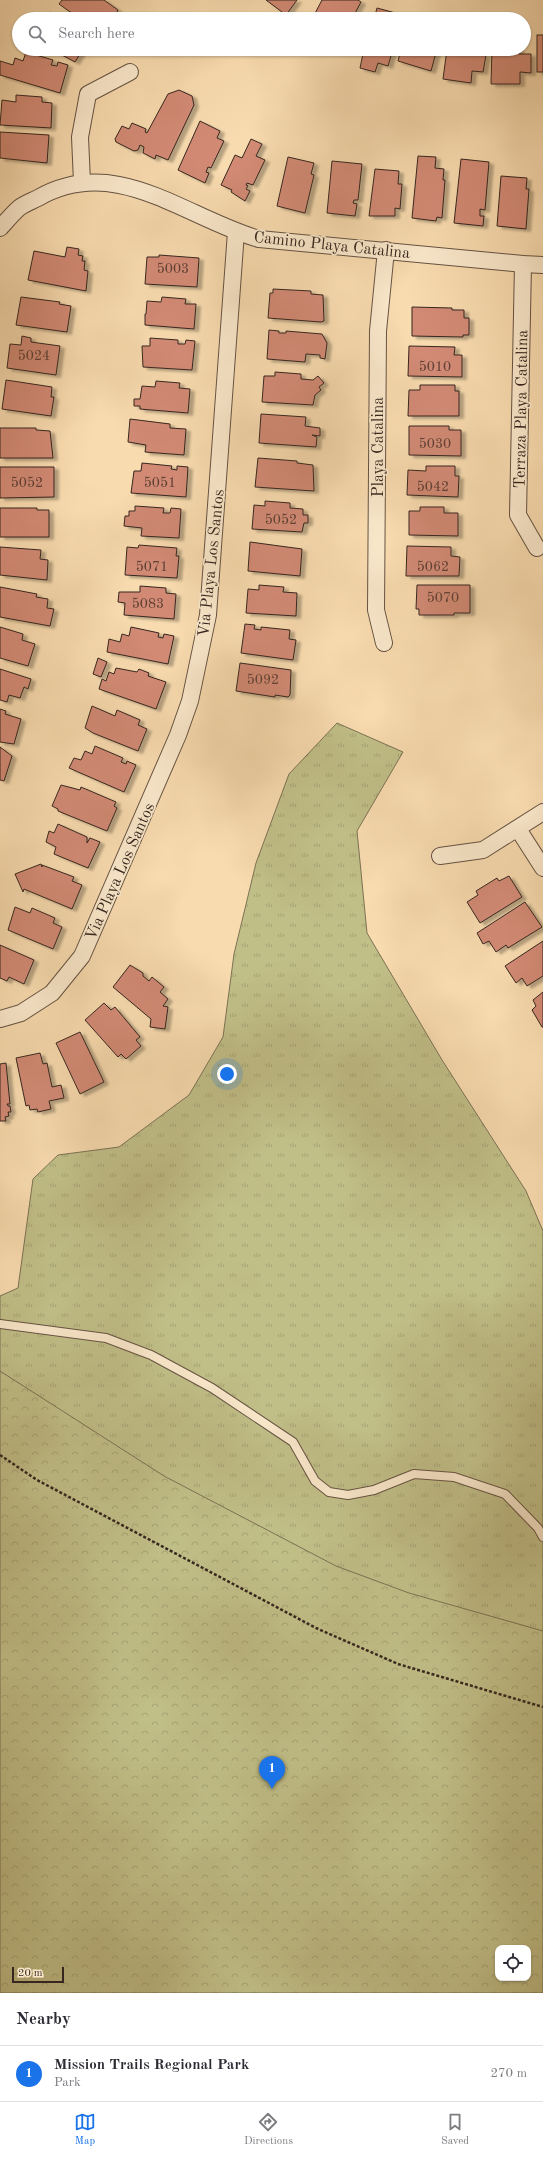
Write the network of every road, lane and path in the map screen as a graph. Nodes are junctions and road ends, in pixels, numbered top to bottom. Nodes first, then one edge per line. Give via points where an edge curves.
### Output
1 (130, 72) dead end
2 (82, 182) junction
3 (0, 228) edge
4 (236, 232) junction
5 (386, 250) junction
6 (523, 264) junction
7 (543, 265) edge
8 (537, 548) dead end
9 (384, 643) dead end
10 (543, 812) edge
11 (518, 829) junction
12 (440, 856) dead end
13 (543, 868) edge
14 (0, 1019) edge
15 (0, 1324) edge
16 (0, 1455) edge
17 (543, 1537) edge
18 (543, 1707) edge

1 - 2 street via 88,94 80,137
2 - 3 street, Camino Playa Catalina via 51,190 19,208
2 - 4 street, Camino Playa Catalina via 105,182 145,190
4 - 5 street, Camino Playa Catalina via 259,239
4 - 14 street, Via Playa Los Santos via 208,615 190,701 178,735 82,956 52,993 21,1013
5 - 6 street, Camino Playa Catalina
5 - 9 street, Playa Catalina via 378,331 376,602
6 - 7 street, Camino Playa Catalina
6 - 8 street, Terraza Playa Catalina via 518,515
10 - 11 street
11 - 12 street via 483,850
11 - 13 street
15 - 17 lane via 106,1338 151,1355 212,1388 293,1442 315,1481 329,1492 348,1495 374,1490 414,1474 454,1477 504,1494 538,1528
16 - 18 path via 37,1480 316,1628 398,1664

